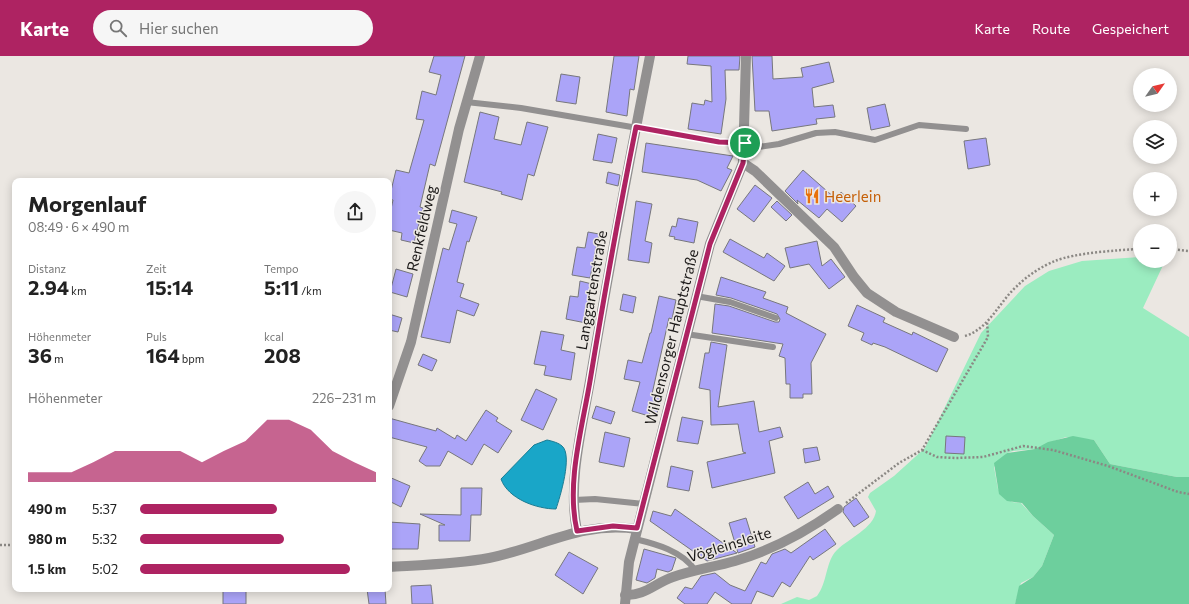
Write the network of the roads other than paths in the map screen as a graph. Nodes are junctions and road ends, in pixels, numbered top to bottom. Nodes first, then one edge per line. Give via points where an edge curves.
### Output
1 (480, 56) edge
2 (650, 56) edge
3 (746, 56) edge
4 (466, 102) junction
5 (636, 127) junction
6 (966, 129) dead end
7 (744, 146) junction
8 (743, 163) junction
9 (696, 296) junction
10 (776, 318) dead end
11 (686, 334) junction
12 (954, 337) road end
13 (773, 347) dead end
14 (392, 397) edge
15 (574, 500) junction
16 (644, 504) junction
17 (838, 509) road end
18 (637, 528) junction
19 (577, 531) junction
20 (635, 539) junction
21 (392, 567) edge
22 (695, 570) junction
23 (625, 599) edge

1 - 4 street, Renkfeldweg
2 - 5 street, Langgartenstraße
3 - 7 street, Wildensorger Hauptstraße
4 - 5 lane via 521,108
4 - 14 street, Renkfeldweg via 411,342
5 - 7 lane
5 - 15 street, Langgartenstraße via 575,472
6 - 7 lane via 919,125 875,140 835,132 816,133 779,144
7 - 8 street, Wildensorger Hauptstraße
8 - 9 street, Wildensorger Hauptstraße via 710,244
8 - 12 street via 755,171 829,242 867,293 896,312
9 - 10 lane via 730,302
9 - 11 street, Wildensorger Hauptstraße
11 - 13 lane
11 - 16 street, Wildensorger Hauptstraße
15 - 16 lane via 595,499
15 - 19 street, Langgartenstraße
16 - 18 street, Wildensorger Hauptstraße
17 - 22 street, Vögleinsleite via 795,537 735,561
18 - 19 street via 613,526
18 - 20 street, Wildensorger Hauptstraße
19 - 21 street via 489,558
20 - 22 lane via 650,542 684,557
20 - 23 street, Wildensorger Hauptstraße via 629,562
22 - 23 street, Vögleinsleite

